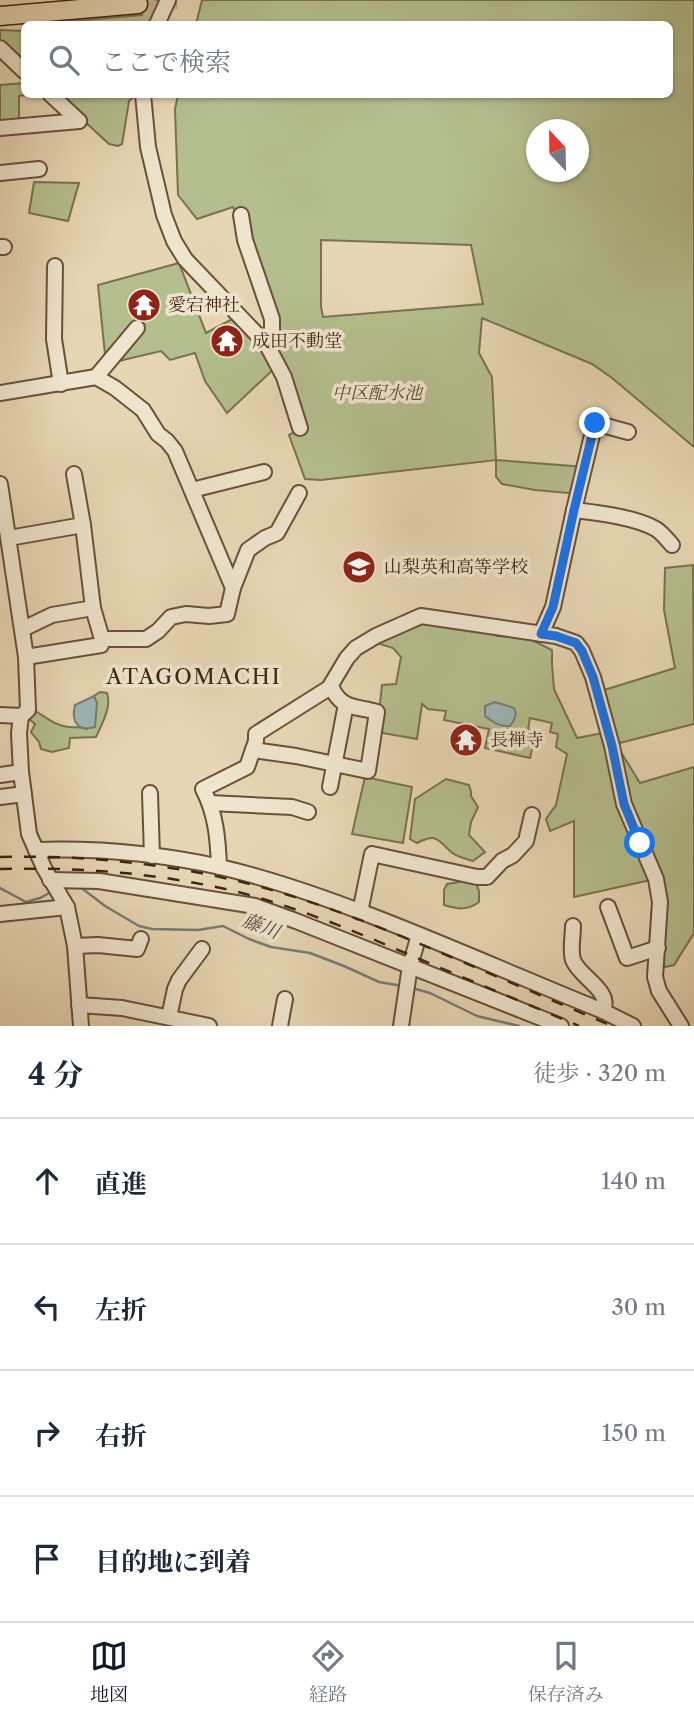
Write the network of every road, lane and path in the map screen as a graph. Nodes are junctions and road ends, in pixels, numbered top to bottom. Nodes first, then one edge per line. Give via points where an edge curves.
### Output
1 (168, 0) edge
2 (138, 4) dead end
3 (0, 16) edge
4 (158, 21) edge
5 (0, 48) edge
6 (21, 68) edge
7 (54, 98) edge
8 (143, 98) edge
9 (0, 128) edge
10 (38, 169) dead end
11 (0, 173) edge
12 (241, 215) dead end
13 (55, 266) dead end
14 (137, 328) dead end
15 (267, 345) junction
16 (96, 377) junction
17 (61, 384) junction
18 (0, 393) edge
19 (300, 428) dead end
20 (628, 432) dead end
21 (264, 472) dead end
22 (74, 474) dead end
23 (0, 484) edge
24 (192, 491) junction
25 (299, 493) dead end
26 (2, 510) edge
27 (574, 510) junction
28 (83, 525) junction
29 (9, 538) junction
30 (672, 545) dead end
31 (233, 588) junction
32 (93, 608) junction
33 (23, 629) junction
34 (541, 634) junction
35 (102, 639) junction
36 (26, 657) junction
37 (331, 686) junction
38 (346, 704) junction
39 (0, 715) edge
40 (21, 716) junction
41 (253, 750) junction
42 (334, 763) junction
43 (21, 772) junction
44 (0, 775) edge
45 (330, 788) dead end
46 (150, 793) dead end
47 (24, 794) junction
48 (0, 797) edge
49 (210, 803) junction
50 (308, 812) dead end
51 (532, 815) dead end
52 (36, 850) junction
53 (152, 856) junction
54 (219, 867) junction
55 (58, 891) junction
56 (608, 907) dead end
57 (360, 912) junction
58 (0, 914) edge
59 (573, 926) dead end
60 (419, 934) junction
61 (141, 939) dead end
62 (75, 946) junction
63 (658, 948) junction
64 (202, 949) dead end
65 (408, 979) junction
66 (285, 999) dead end
67 (79, 1005) junction
68 (603, 1012) junction
69 (169, 1017) junction
70 (81, 1026) edge
71 (209, 1026) edge
72 (280, 1026) edge
73 (401, 1026) edge
74 (561, 1026) edge
75 (633, 1026) edge
76 (681, 1026) edge

1 - 4 street
2 - 3 main road
5 - 6 street
7 - 9 street via 79,121
8 - 15 street via 148,147 174,241 185,259
10 - 11 street
12 - 15 street via 272,319
13 - 17 street via 54,338
14 - 16 street
15 - 19 street via 284,377
16 - 17 street
16 - 24 street via 143,411 175,451
17 - 18 street
20 - 27 street via 595,423
21 - 24 street
22 - 28 street
23 - 26 street
24 - 31 street
25 - 31 street via 277,533 247,550
26 - 29 street
27 - 30 street via 646,524
27 - 34 street via 553,607
28 - 29 street
28 - 32 street
29 - 33 street
31 - 35 street via 227,614 171,617 146,639
32 - 33 street via 52,615
32 - 35 street
33 - 36 street
34 - 37 street via 421,616 356,648
34 - 63 street via 576,643 593,677 624,804 656,879
35 - 36 street via 101,645
36 - 40 street via 28,710
37 - 38 street
37 - 41 street via 256,734
38 - 42 street
38 - 42 street via 377,712 368,771
39 - 40 street
40 - 43 street
41 - 42 street
41 - 49 street via 247,766 203,789
42 - 45 street
43 - 44 street
43 - 47 street
46 - 53 street
47 - 48 street
47 - 52 street
49 - 50 street via 292,807
49 - 54 street via 218,834
51 - 57 street via 526,841 487,877 372,854
52 - 53 street
52 - 55 street
53 - 54 street
54 - 57 street
55 - 58 street
55 - 62 street
55 - 65 street via 99,881 256,906 296,921
56 - 63 street via 626,958
57 - 60 street
59 - 68 street via 573,959 602,995
60 - 65 street
60 - 68 street
61 - 62 street via 137,949
62 - 67 street
63 - 76 street via 655,977 659,991
64 - 69 street via 179,980
65 - 73 street
65 - 74 street
66 - 72 street
67 - 69 street
67 - 70 street
68 - 75 street
69 - 71 street

